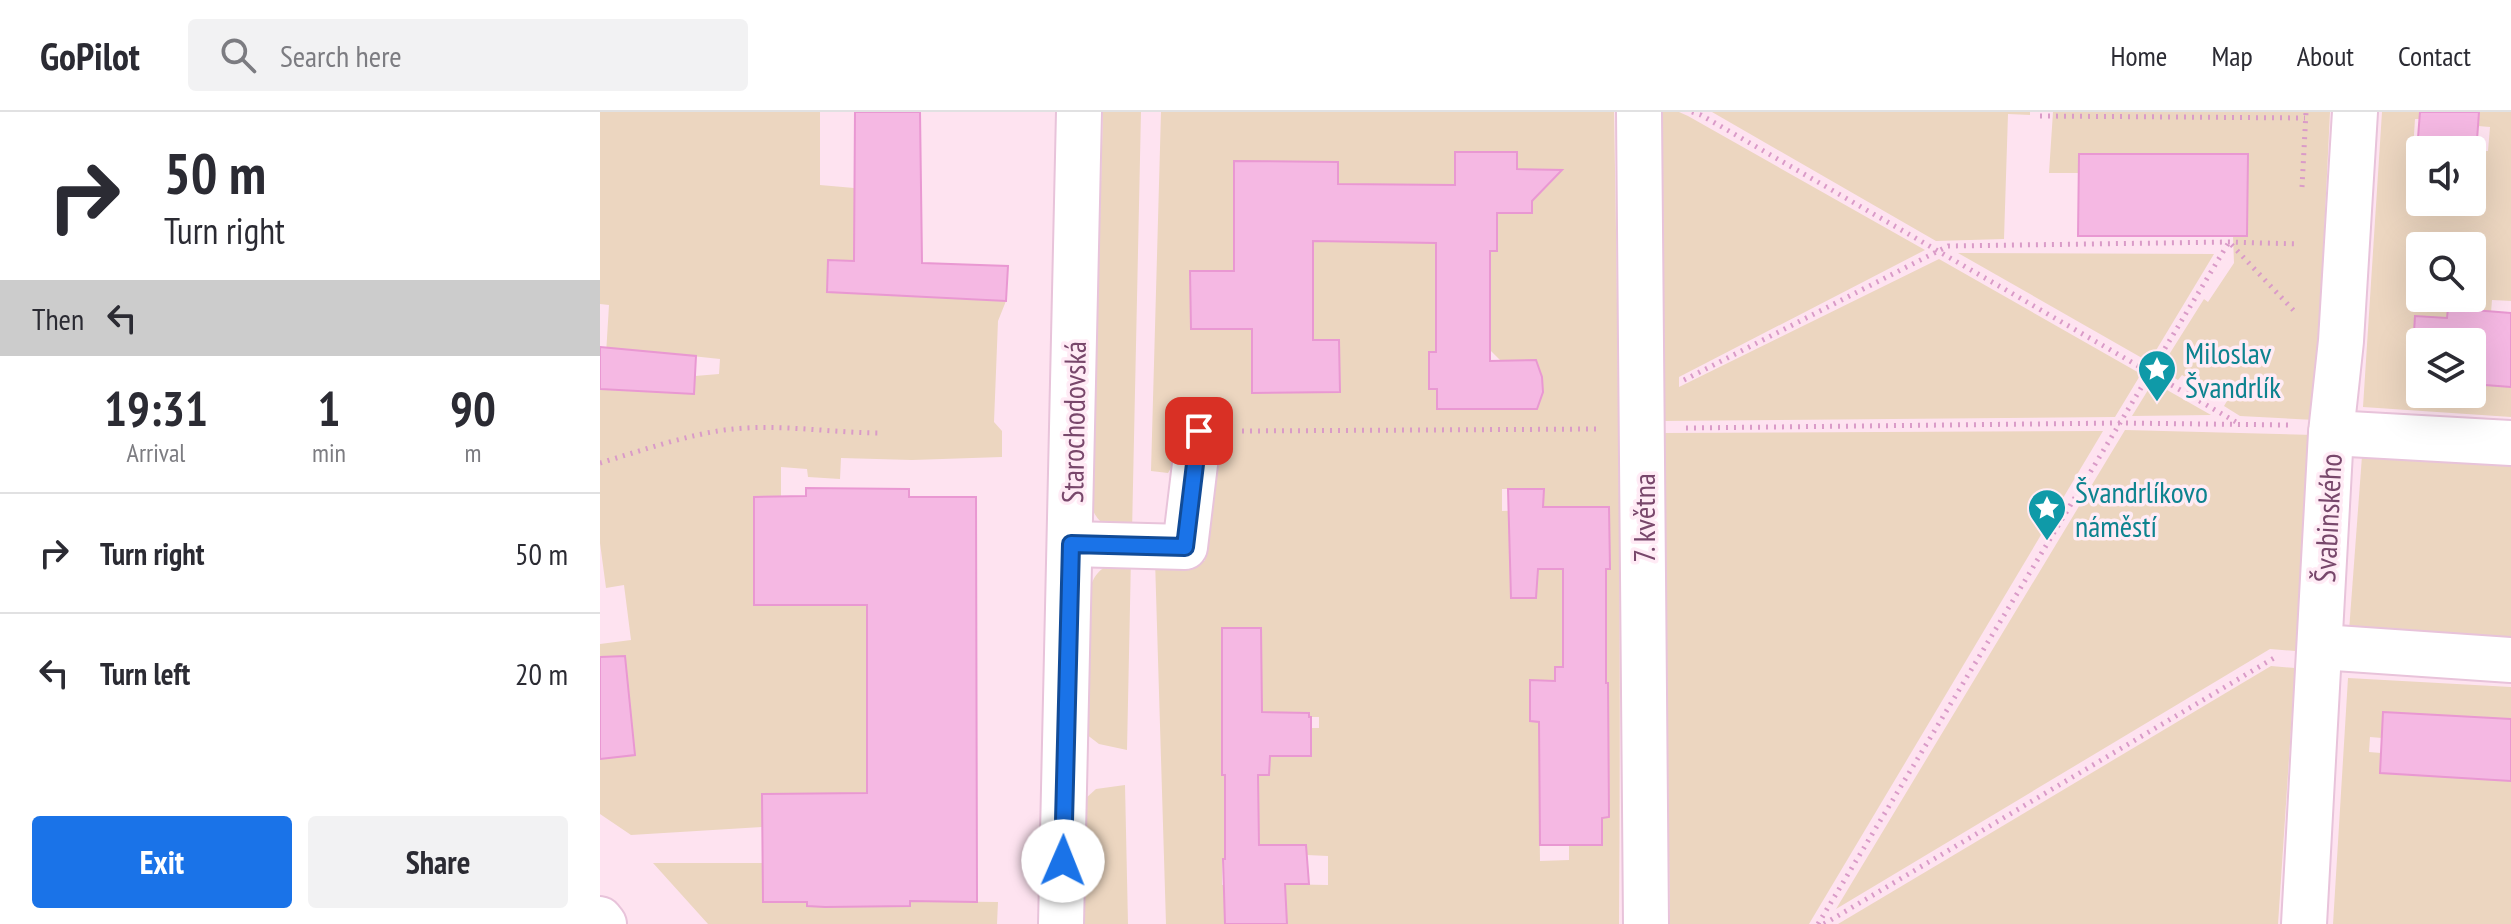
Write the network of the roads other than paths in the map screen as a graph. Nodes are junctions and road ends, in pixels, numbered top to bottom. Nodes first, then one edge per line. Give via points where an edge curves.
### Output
1 (1079, 112) edge
2 (1639, 112) edge
3 (2355, 112) edge
4 (1199, 431) road end
5 (2331, 433) junction
6 (2511, 443) edge
7 (1071, 544) junction
8 (2320, 656) junction
9 (2511, 660) edge
10 (600, 919) edge
11 (604, 924) edge
12 (1061, 924) edge
13 (1646, 924) edge
14 (2304, 924) edge

1 - 7 street, Starochodovská
2 - 13 street, 7. května
3 - 5 street, Švabinského
4 - 7 street via 1185,547
5 - 6 street
5 - 8 street, Švabinského
7 - 12 street, Starochodovská
8 - 9 street
8 - 14 street, Švabinského
10 - 11 street

